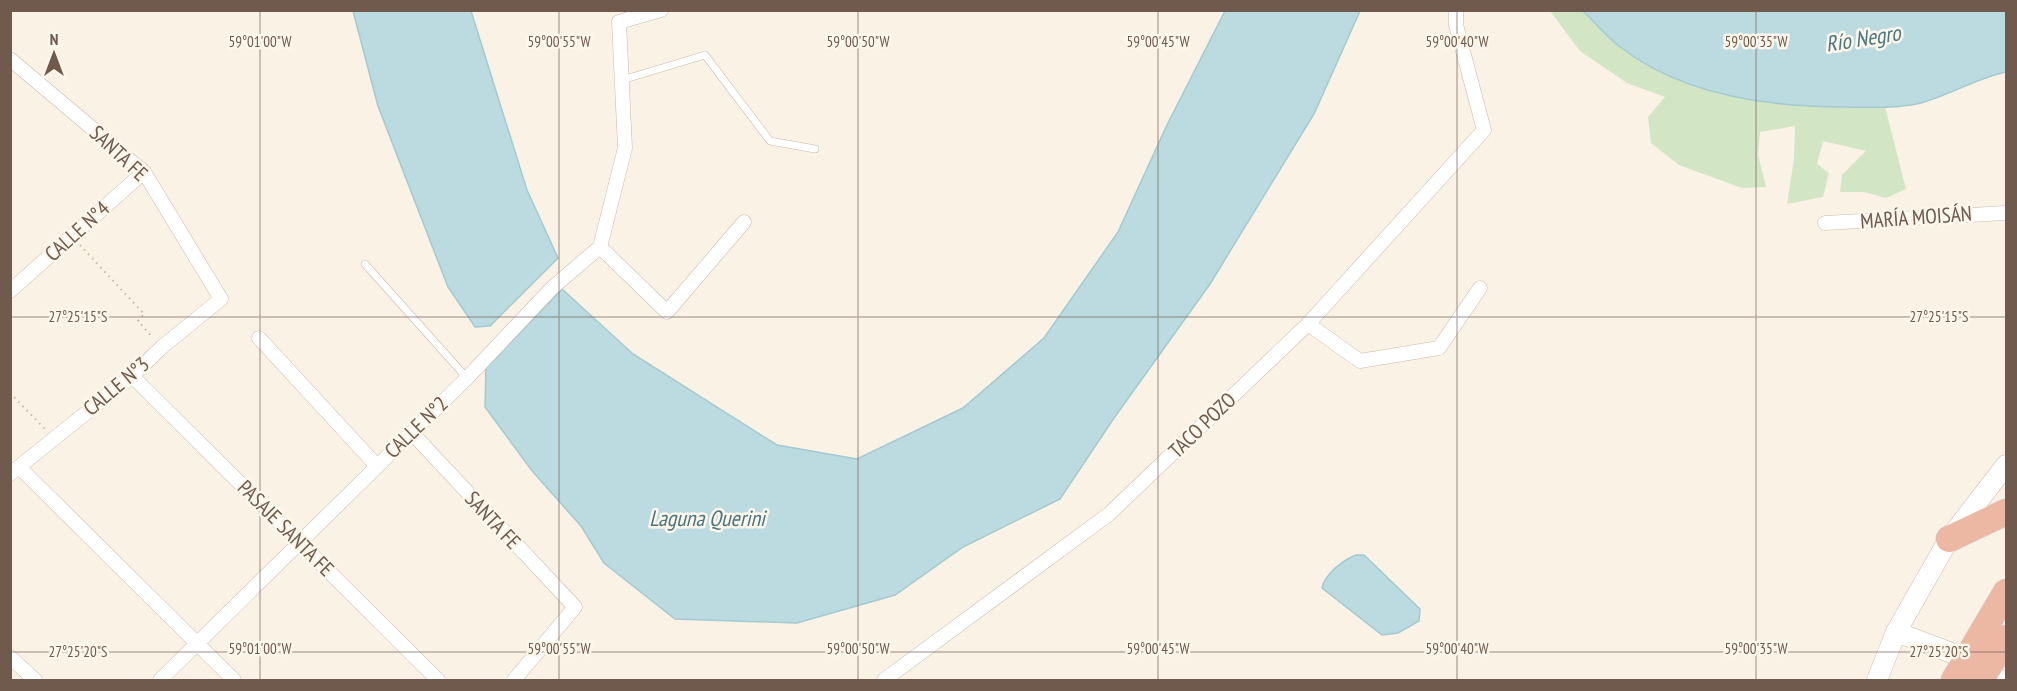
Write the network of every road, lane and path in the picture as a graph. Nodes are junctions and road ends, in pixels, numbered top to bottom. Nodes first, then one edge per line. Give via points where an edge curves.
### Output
1 (661, 10) edge
2 (1456, 10) edge
3 (616, 16) edge
4 (10, 58) edge
5 (622, 80) junction
6 (815, 150) dead end
7 (144, 172) junction
8 (2007, 213) edge
9 (744, 222) dead end
10 (1825, 223) dead end
11 (71, 236) junction
12 (600, 247) junction
13 (365, 264) dead end
14 (1480, 288) dead end
15 (10, 291) edge
16 (221, 299) joint
17 (1308, 324) junction
18 (259, 338) dead end
19 (162, 346) junction
20 (132, 376) junction
21 (467, 378) junction
22 (10, 393) edge
23 (412, 433) junction
24 (53, 438) junction
25 (2007, 465) edge
26 (377, 466) junction
27 (15, 470) edge
28 (2007, 512) edge
29 (1949, 539) junction
30 (300, 541) junction
31 (2007, 592) edge
32 (1896, 632) junction
33 (2007, 638) edge
34 (197, 644) junction
35 (10, 657) edge
36 (1977, 674) edge
37 (35, 681) edge
38 (160, 681) edge
39 (234, 681) edge
40 (438, 681) edge
41 (514, 681) edge
42 (884, 681) edge
43 (1877, 681) edge

1 - 3 street
2 - 17 street, TACO POZO via 1456,25 1484,130
3 - 5 street
4 - 7 street, SANTA FE
5 - 6 lane via 705,55 770,141
5 - 12 street via 625,148
7 - 11 street, CALLE N°4
7 - 16 street, SANTA FE
8 - 10 street, MARÍA MOISÁN
9 - 12 street via 667,312
11 - 15 street, CALLE N°4
11 - 19 path via 144,314 138,321
12 - 21 street, CALLE N°2 via 553,287
13 - 21 lane
14 - 17 street via 1439,348 1360,361
16 - 19 street, CALLE N°3
17 - 42 street, TACO POZO via 1109,514
18 - 26 street
19 - 20 street, CALLE N°3
20 - 24 street, CALLE N°3
20 - 30 street, PASAJE SANTA FE
21 - 23 street, CALLE N°2
22 - 24 path
23 - 26 street, CALLE N°2
23 - 41 street, SANTA FE via 575,607
24 - 27 street, CALLE N°3
25 - 29 street
26 - 30 street, CALLE N°2
27 - 34 street
28 - 29 highway
29 - 32 street
30 - 34 street, CALLE N°2
30 - 40 street, PASAJE SANTA FE
31 - 36 highway
32 - 36 street
32 - 43 street
33 - 36 highway
34 - 38 street, CALLE N°2
34 - 39 street
35 - 37 street

